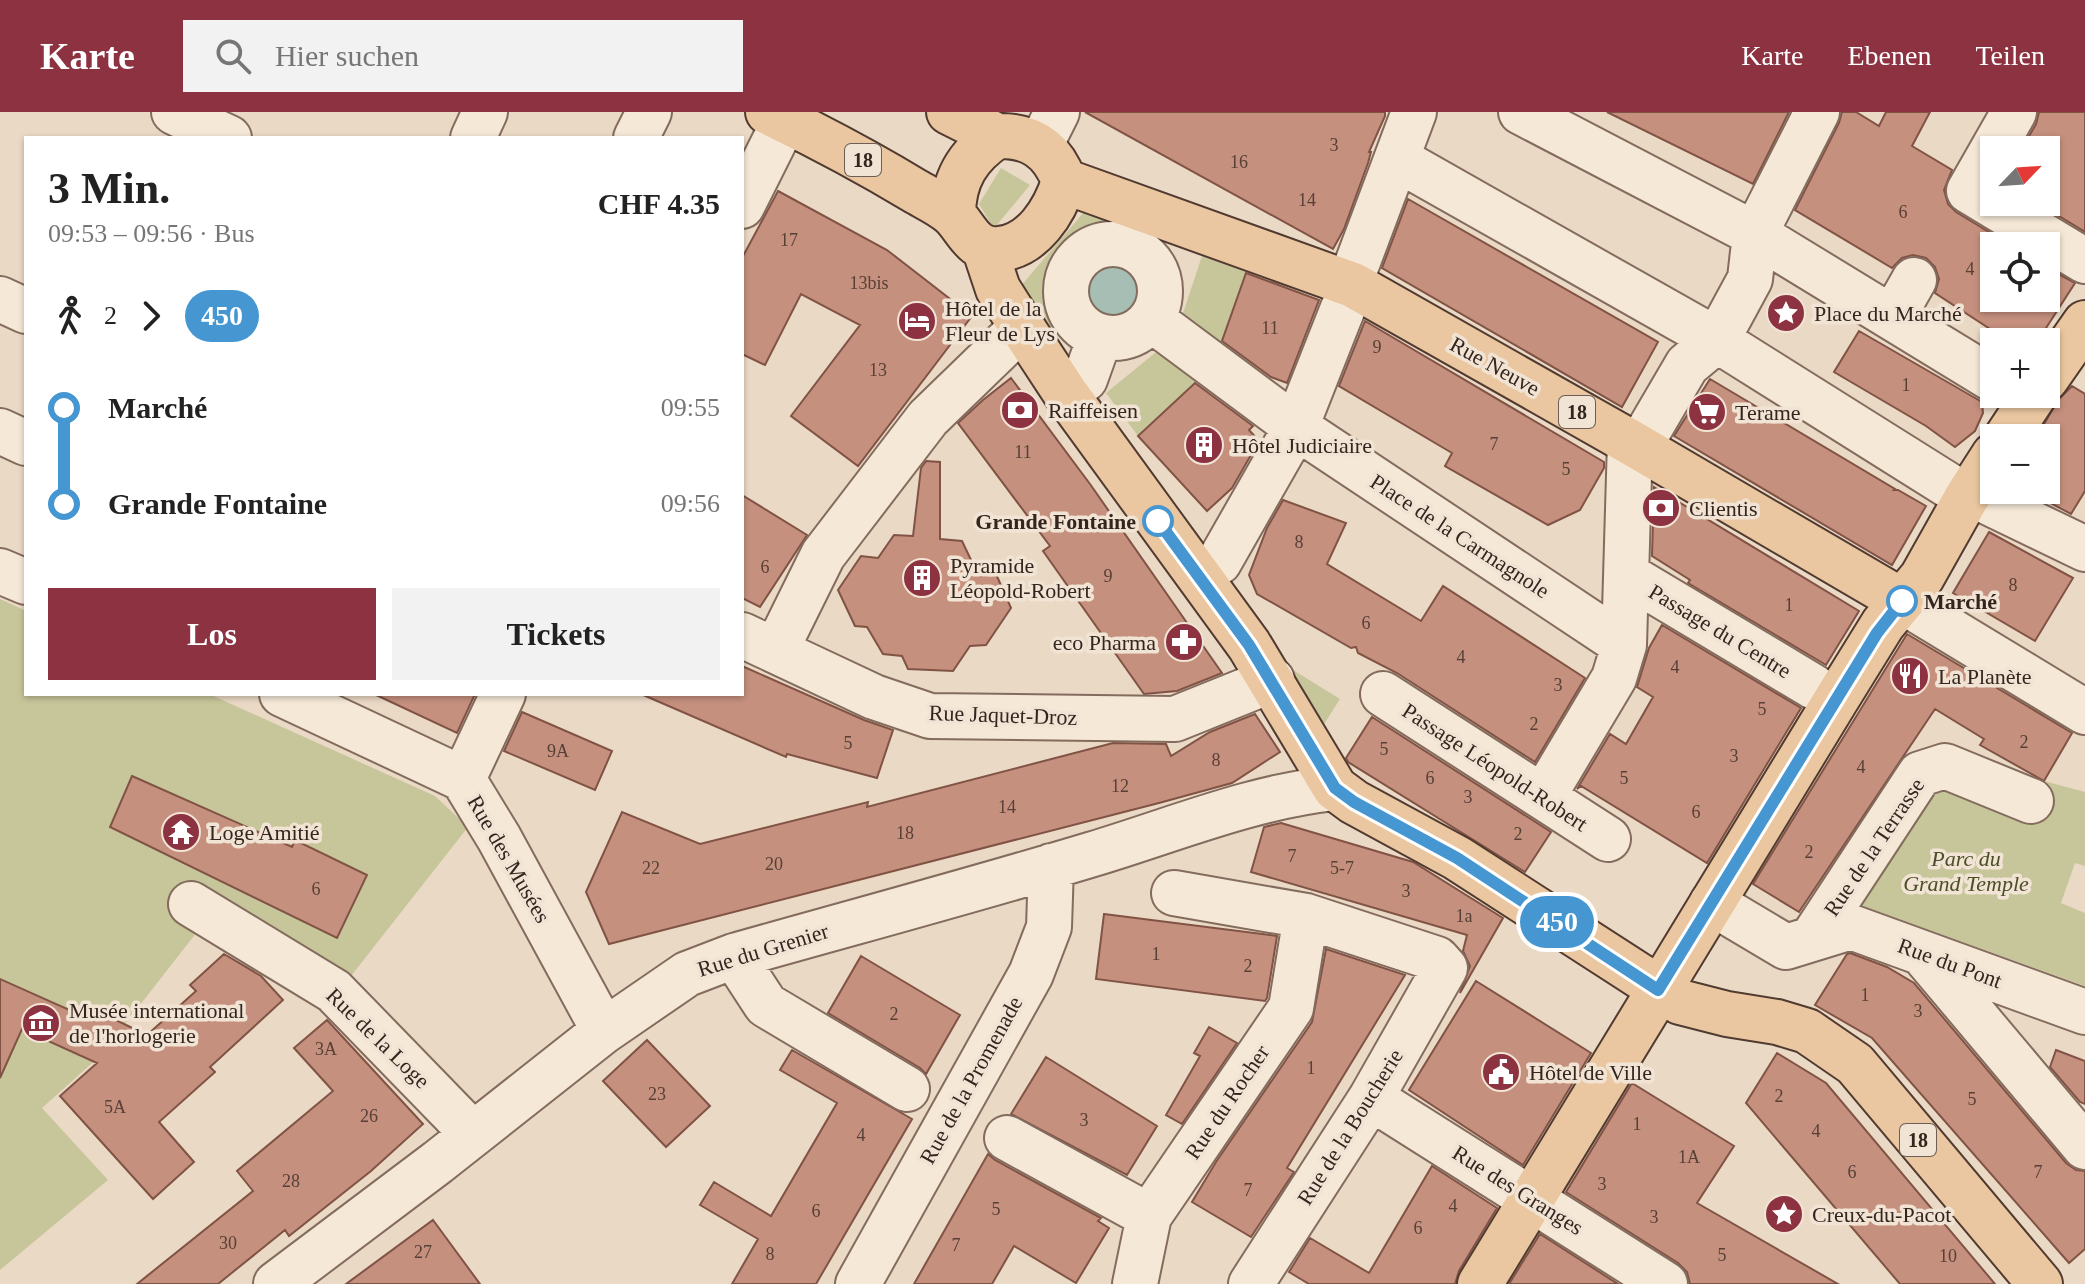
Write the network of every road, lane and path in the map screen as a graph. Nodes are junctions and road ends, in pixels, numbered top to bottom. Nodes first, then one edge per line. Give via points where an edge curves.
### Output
1 (174, 112) edge
2 (485, 112) edge
3 (649, 112) edge
4 (949, 112) edge
5 (1414, 112) edge
6 (1521, 112) edge
7 (1817, 112) edge
8 (2014, 112) edge
9 (776, 116) edge
10 (1048, 129) edge
11 (225, 136) edge
12 (474, 136) edge
13 (637, 136) edge
14 (997, 136) junction
15 (1397, 159) junction
16 (1064, 181) junction
17 (744, 201) edge
18 (953, 215) junction
19 (1755, 234) junction
20 (984, 247) junction
21 (2085, 261) edge
22 (1357, 264) dead end
23 (0, 299) edge
24 (1343, 308) dead end
25 (24, 310) edge
26 (1151, 319) junction
27 (2085, 323) edge
28 (1022, 327) junction
29 (1100, 337) junction
30 (2060, 344) edge
31 (1702, 352) junction
32 (1980, 362) edge
33 (1085, 379) dead end
34 (1296, 427) junction
35 (0, 431) edge
36 (24, 442) edge
37 (1635, 445) junction
38 (1980, 477) edge
39 (1968, 495) junction
40 (2085, 549) edge
41 (1219, 562) dead end
42 (0, 571) edge
43 (1627, 575) junction
44 (24, 581) edge
45 (1902, 601) junction
46 (759, 643) edge
47 (1624, 645) junction
48 (1272, 680) junction
49 (1814, 687) dead end
50 (1383, 694) dead end
51 (292, 696) edge
52 (502, 696) edge
53 (356, 709) edge
54 (2085, 712) edge
55 (463, 779) junction
56 (1335, 788) junction
57 (1543, 797) junction
58 (2031, 801) dead end
59 (1608, 839) dead end
60 (1051, 866) junction
61 (1174, 893) dead end
62 (1712, 903) junction
63 (191, 904) dead end
64 (1306, 916) junction
65 (1813, 937) junction
66 (1922, 953) junction
67 (734, 956) junction
68 (1658, 990) junction
69 (2085, 1012) edge
70 (604, 1031) junction
71 (907, 1089) dead end
72 (1371, 1098) junction
73 (473, 1134) junction
74 (1007, 1138) dead end
75 (2085, 1147) edge
76 (1530, 1197) junction
77 (1149, 1216) junction
78 (276, 1284) edge
79 (858, 1284) edge
80 (1135, 1284) edge
81 (1251, 1284) edge
82 (1480, 1284) edge
83 (1665, 1284) edge
84 (2040, 1284) edge

1 - 11 street
2 - 12 street
3 - 13 street
4 - 14 main road
5 - 15 street
6 - 19 street
7 - 19 street
8 - 21 street via 1969,191
9 - 17 street
9 - 18 main road, 18 via 854,155
10 - 14 main road via 1027,139
10 - 16 main road via 1051,155
14 - 18 main road via 961,173
15 - 22 street
15 - 31 street
16 - 20 main road via 1039,228 1012,245
16 - 37 main road, Rue Neuve / 18 via 1353,285
18 - 20 main road, 18
19 - 31 street via 1750,279
19 - 32 street via 1904,298
20 - 28 main road, 18 via 998,289
23 - 25 street
24 - 34 street
26 - 29 street via 1129,335
26 - 29 street via 1160,294 1161,252 1144,255 1116,243 1101,245 1076,261 1065,290 1075,319
26 - 34 street, Place de la Carmagnole
27 - 30 main road
28 - 46 street via 928,418
28 - 48 main road, 18
29 - 33 street
31 - 37 street
31 - 39 street via 1929,452
34 - 41 street
34 - 47 street, Place de la Carmagnole
35 - 36 street
37 - 43 street, Passage du Centre
37 - 45 main road, Rue Neuve / 18
38 - 39 main road
39 - 40 street
39 - 45 main road via 1922,577
42 - 44 street
43 - 47 street, Passage du Centre
43 - 49 street, Passage du Centre
45 - 54 street
45 - 62 main road
46 - 48 street, Rue Jaquet-Droz via 874,697 930,716 1175,719
47 - 57 street, Passage du Centre via 1614,678
48 - 56 main road, 18
50 - 57 street, Passage Léopold-Robert
51 - 53 street, Rue des Musées
52 - 55 street
53 - 55 street, Rue des Musées
55 - 70 street, Rue des Musées
56 - 60 street, Rue du Grenier via 1254,802
56 - 68 main road, 18 via 1457,858
57 - 59 street, Passage Léopold-Robert
58 - 65 street, Rue de la Terrasse via 1945,766 1920,774
60 - 67 street, Rue du Grenier
60 - 79 street, Rue de la Promenade via 1049,927 1031,974
61 - 64 street
62 - 65 street, Rue du Pont via 1786,947
62 - 68 main road
63 - 73 street, Rue de la Loge via 334,991
64 - 72 street, Rue de la Boucherie via 1437,959 1445,968
64 - 77 street, Rue du Rocher via 1291,1008
65 - 66 street, Rue du Pont via 1851,927
66 - 69 street, Rue du Pont
66 - 75 street
67 - 70 street, Rue du Grenier via 687,974
67 - 71 street via 766,1005
68 - 76 main road
68 - 84 main road, 18 via 1695,1007 1807,1031 1842,1053
70 - 73 street, Rue du Grenier
72 - 76 street, Rue des Granges
72 - 81 street, Rue de la Boucherie
73 - 78 street, Rue du Grenier
74 - 77 street
76 - 82 main road
76 - 83 street, Rue des Granges
77 - 80 street, Rue du Rocher

